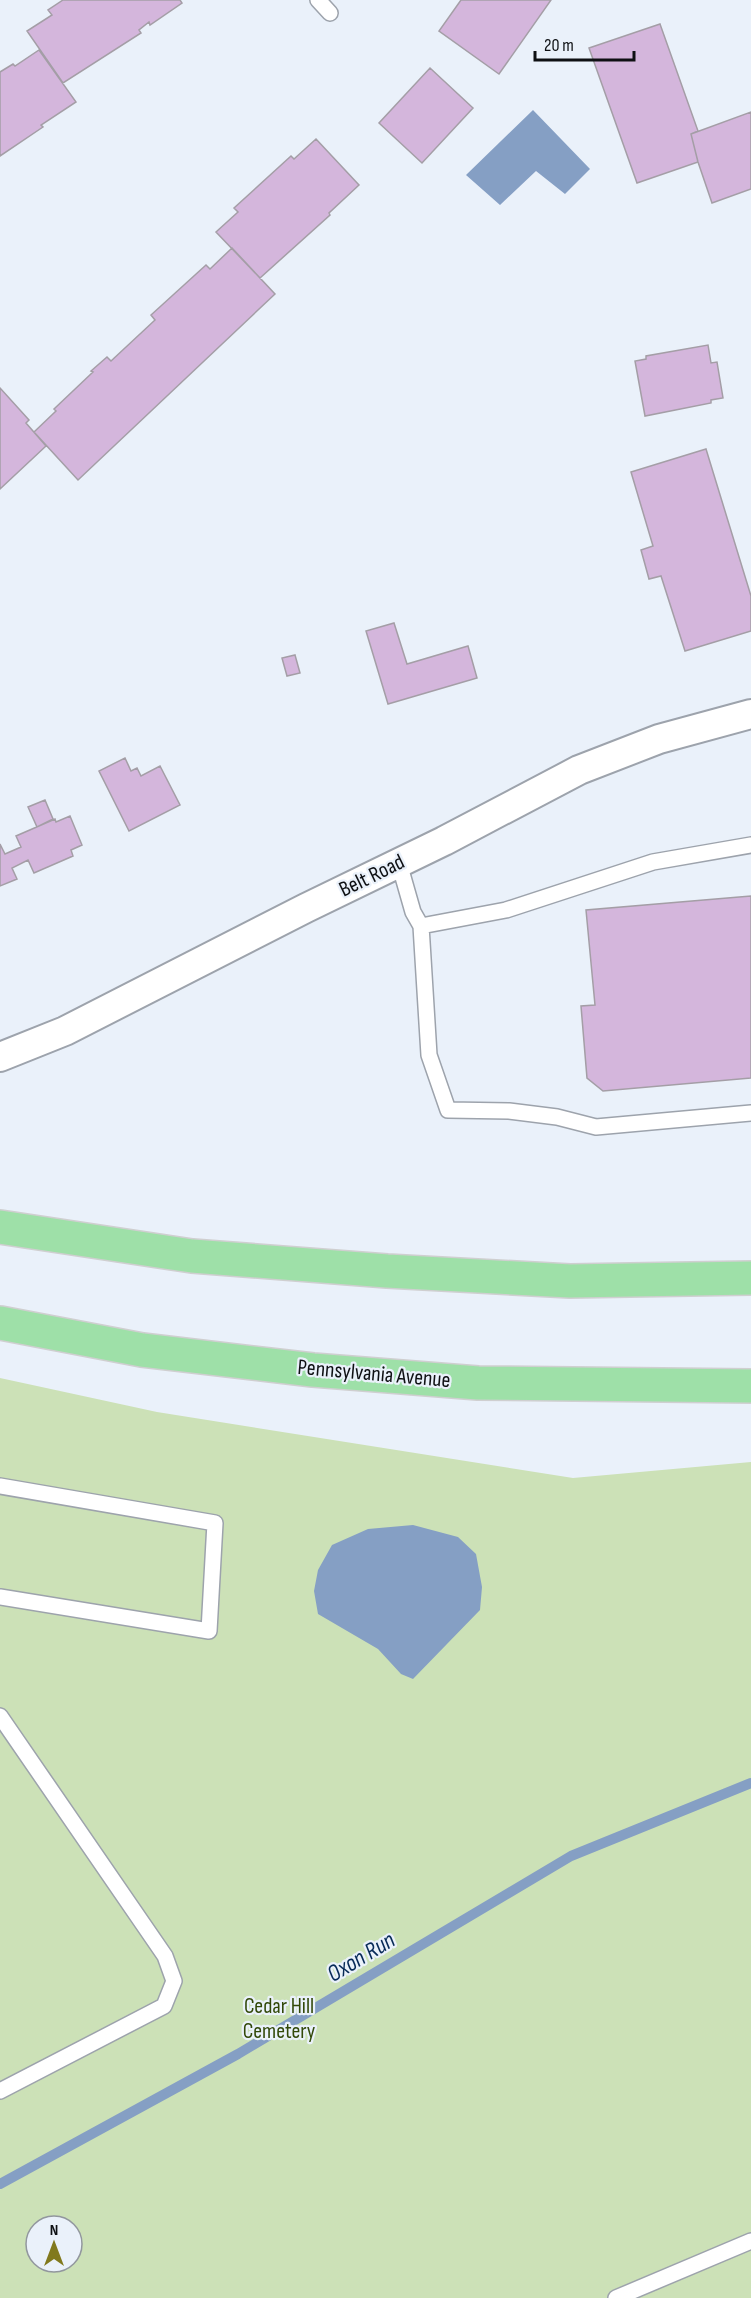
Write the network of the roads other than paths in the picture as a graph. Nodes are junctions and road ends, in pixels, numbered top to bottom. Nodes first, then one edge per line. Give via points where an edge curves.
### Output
1 (318, 0) edge
2 (330, 13) dead end
3 (751, 714) edge
4 (751, 845) edge
5 (399, 863) junction
6 (421, 926) junction
7 (0, 1057) edge
8 (751, 1113) edge
9 (0, 1227) edge
10 (751, 1278) edge
11 (0, 1323) edge
12 (751, 1386) edge
13 (0, 1486) edge
14 (0, 1598) edge
15 (0, 1716) edge
16 (0, 2091) edge
17 (751, 2241) edge
18 (616, 2298) edge

1 - 2 lane
3 - 5 street, Belt Road via 659,739 579,770
4 - 6 lane via 653,862 506,910
5 - 6 lane
5 - 7 street, Belt Road via 65,1031
6 - 8 lane via 429,1055 448,1110 508,1111 596,1127
9 - 10 highway via 192,1256 387,1271 570,1281
11 - 12 highway, Pennsylvania Avenue via 142,1350 325,1371 478,1383
13 - 14 lane via 215,1523 209,1630
15 - 16 lane via 165,1956 174,1981 164,2006
17 - 18 lane

